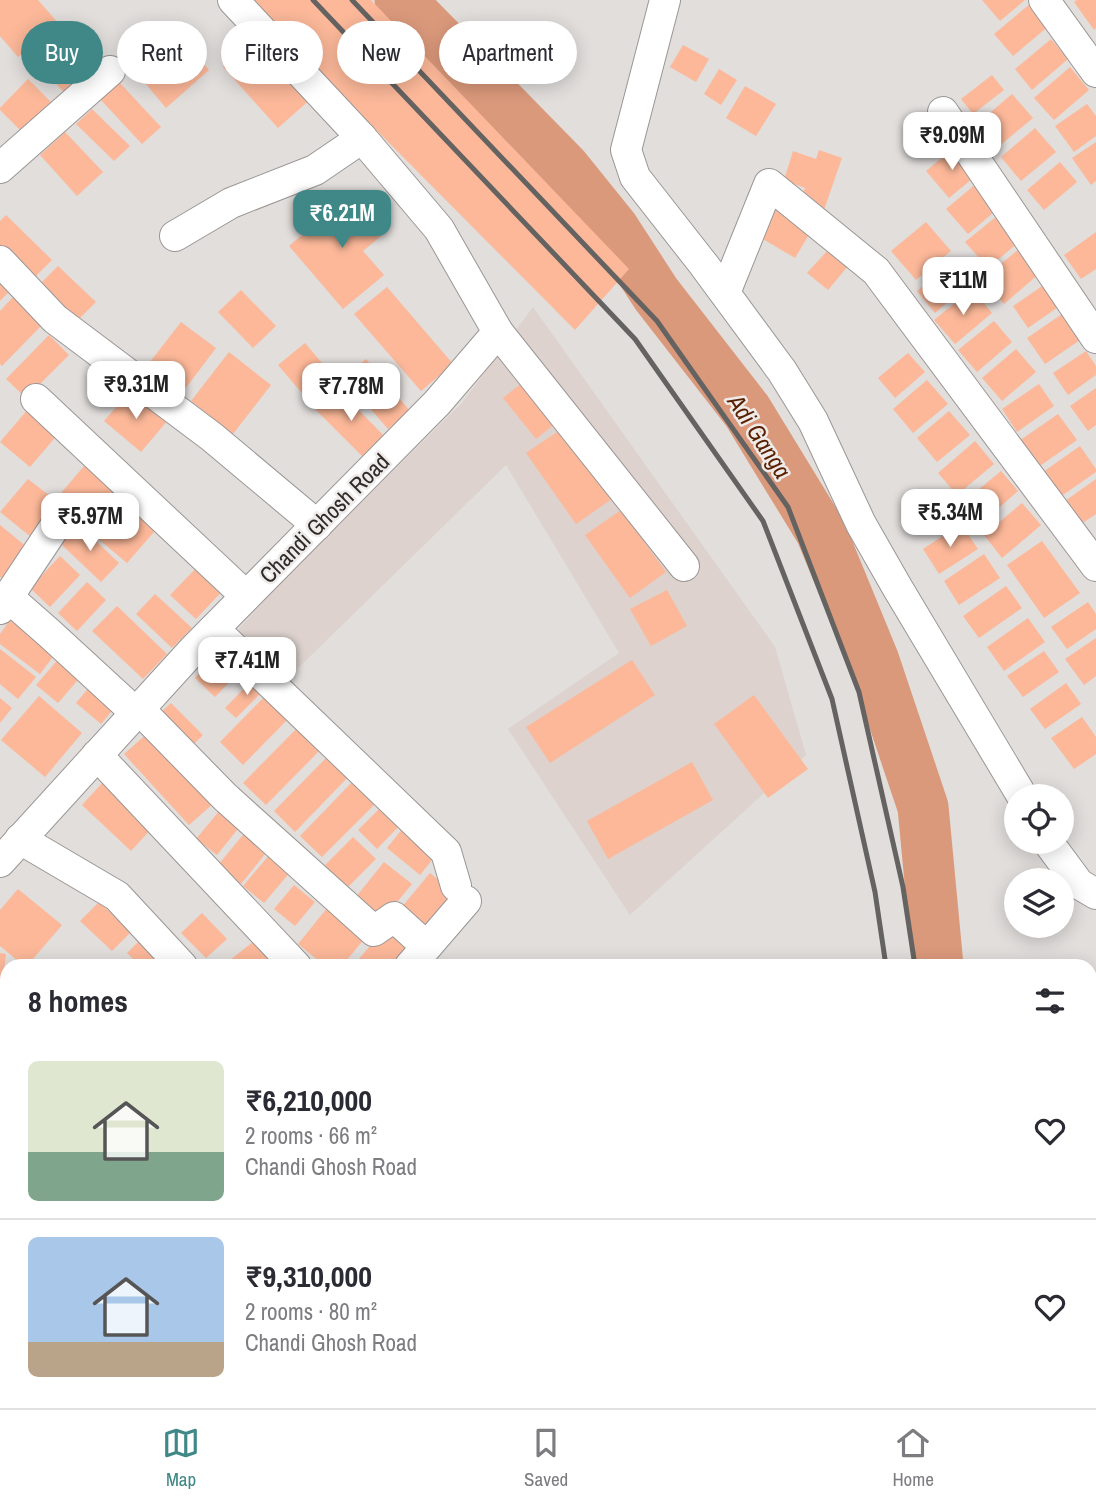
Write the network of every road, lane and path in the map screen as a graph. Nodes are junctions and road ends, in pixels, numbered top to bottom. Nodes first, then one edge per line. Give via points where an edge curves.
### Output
1 (233, 0) edge
2 (665, 0) edge
3 (1044, 0) edge
4 (110, 71) dead end
5 (1096, 72) edge
6 (943, 112) dead end
7 (362, 138) junction
8 (0, 168) edge
9 (175, 236) dead end
10 (0, 261) edge
11 (725, 293) junction
12 (498, 332) junction
13 (1096, 338) edge
14 (36, 399) dead end
15 (60, 519) dead end
16 (317, 525) junction
17 (684, 566) dead end
18 (1096, 566) edge
19 (246, 596) junction
20 (4, 603) edge
21 (214, 629) junction
22 (138, 711) junction
23 (97, 755) junction
24 (1015, 784) edge
25 (20, 839) junction
26 (1057, 854) edge
27 (0, 862) edge
28 (1096, 894) edge
29 (418, 956) edge
30 (176, 959) edge
31 (289, 959) edge

1 - 7 street
2 - 11 street via 626,150 635,177
3 - 5 street
4 - 8 street
6 - 13 street
7 - 9 street via 315,170 231,203
7 - 12 street via 439,229
10 - 16 street via 55,319 212,437
11 - 18 street via 769,184 876,271
11 - 24 street via 813,421 861,524
12 - 16 street, Chandi Ghosh Road via 437,403
12 - 17 street
14 - 19 street
15 - 20 street
16 - 19 street, Chandi Ghosh Road
19 - 21 street, Chandi Ghosh Road
20 - 22 street via 49,633
21 - 22 street, Chandi Ghosh Road
21 - 29 street via 446,852 461,894
22 - 23 street, Chandi Ghosh Road
22 - 29 street via 225,797 374,931 394,917
23 - 25 street, Chandi Ghosh Road
23 - 31 street
25 - 27 street, Chandi Ghosh Road
25 - 30 street via 117,895
26 - 28 street via 1079,884

